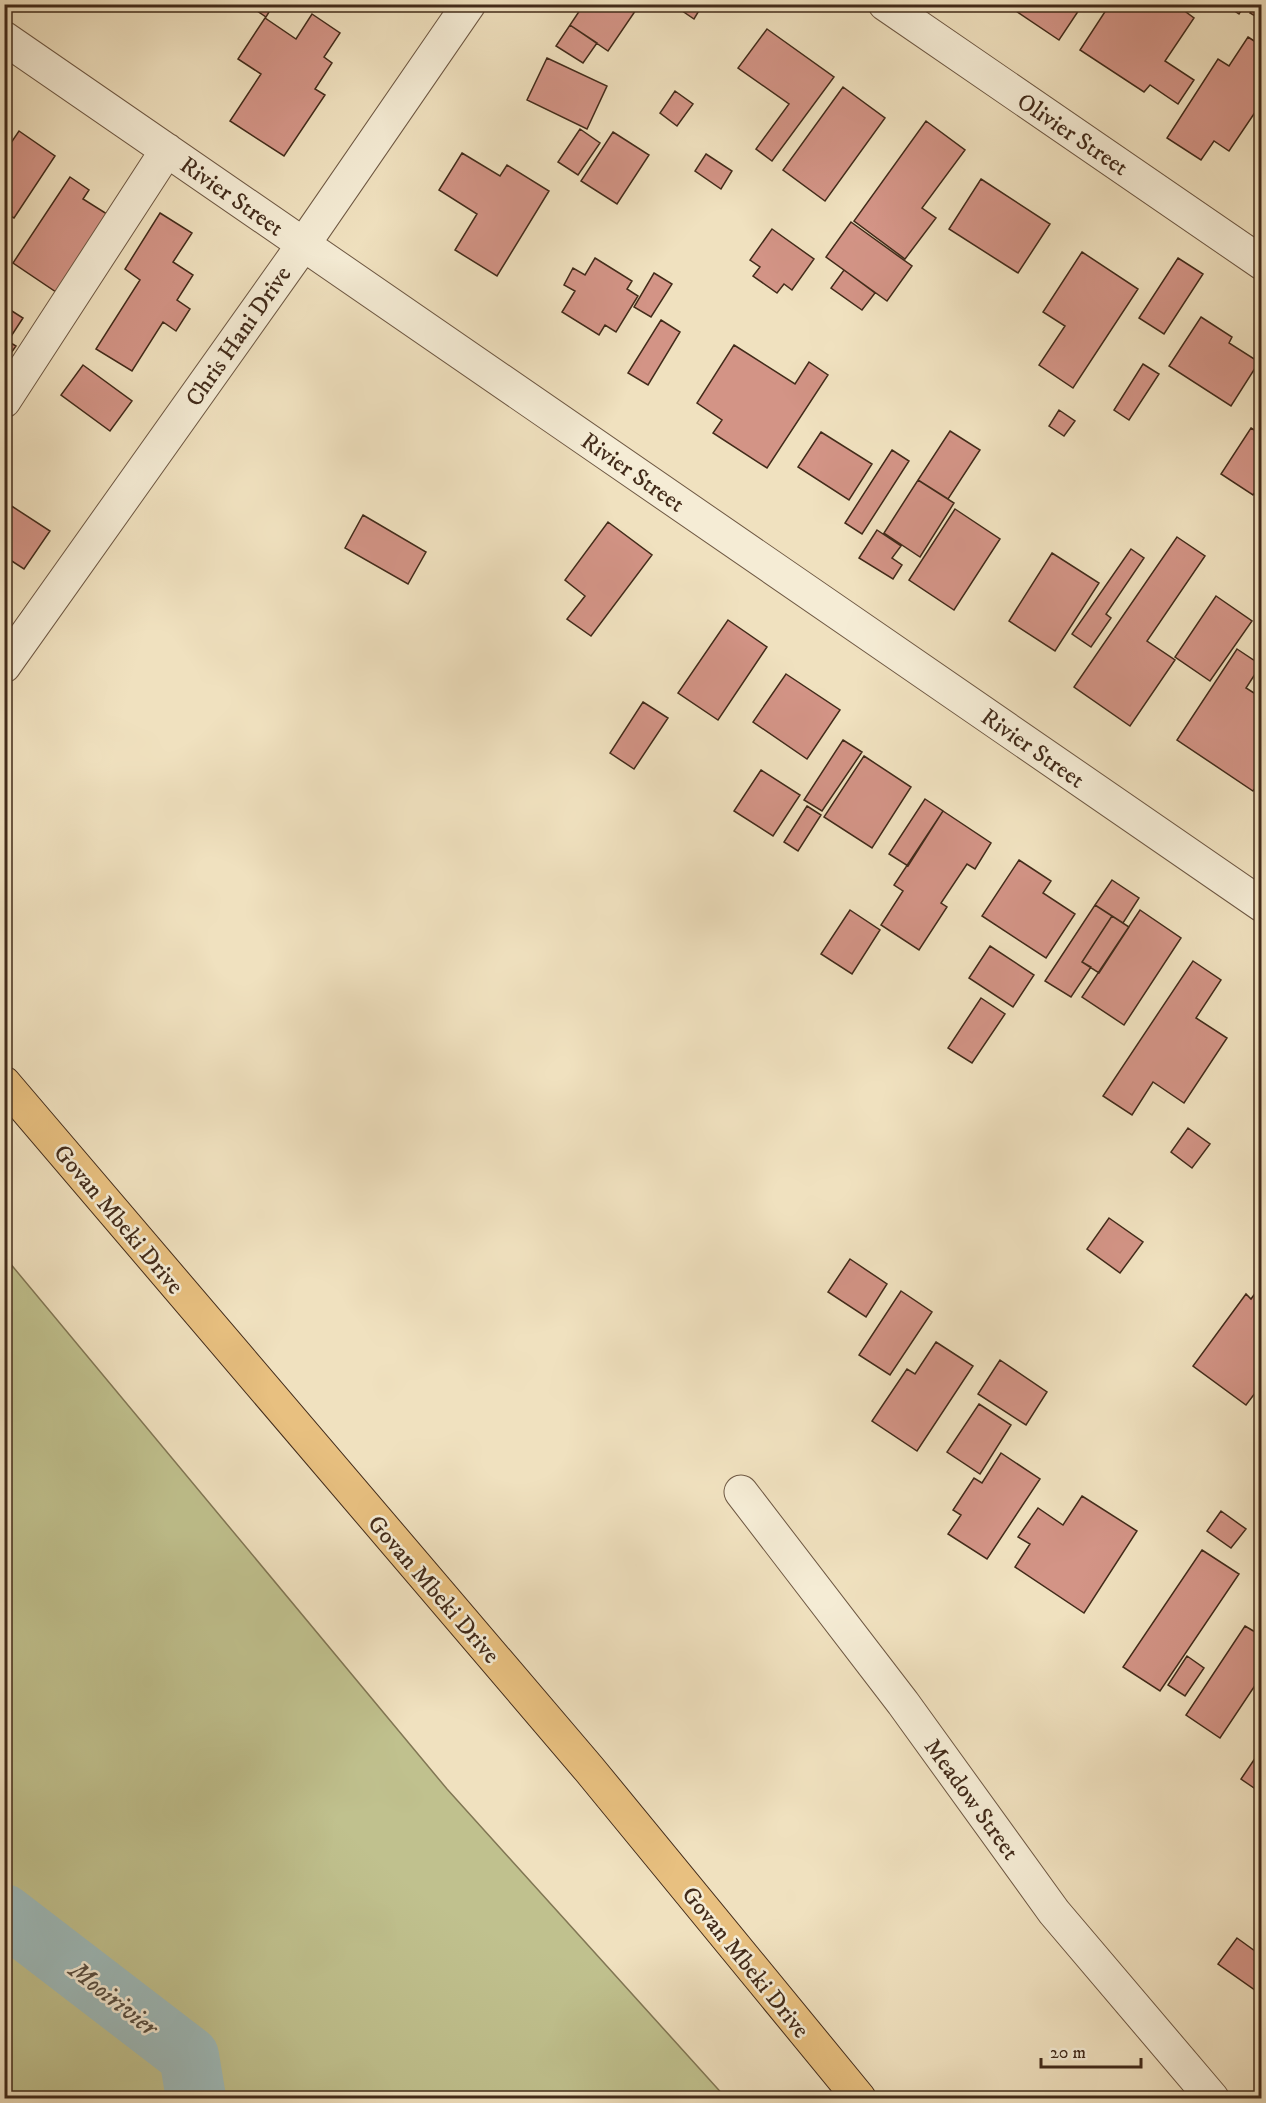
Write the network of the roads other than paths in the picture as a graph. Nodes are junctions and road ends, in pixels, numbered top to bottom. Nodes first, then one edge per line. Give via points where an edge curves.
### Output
1 (469, 4) edge
2 (885, 4) edge
3 (4, 38) edge
4 (167, 150) junction
5 (303, 245) junction
6 (1262, 263) edge
7 (4, 400) edge
8 (4, 666) edge
9 (1262, 905) edge
10 (4, 1083) edge
11 (741, 1492) dead end
12 (859, 2098) edge
13 (1212, 2098) edge

1 - 5 street, Chris Hani Drive
2 - 6 street, Olivier Street
3 - 4 street, Rivier Street
4 - 5 street, Rivier Street
4 - 7 street
5 - 8 street, Chris Hani Drive
5 - 9 street, Rivier Street
10 - 12 main road, Govan Mbeki Drive via 589,1769
11 - 13 street, Meadow Street via 903,1703 1054,1912

